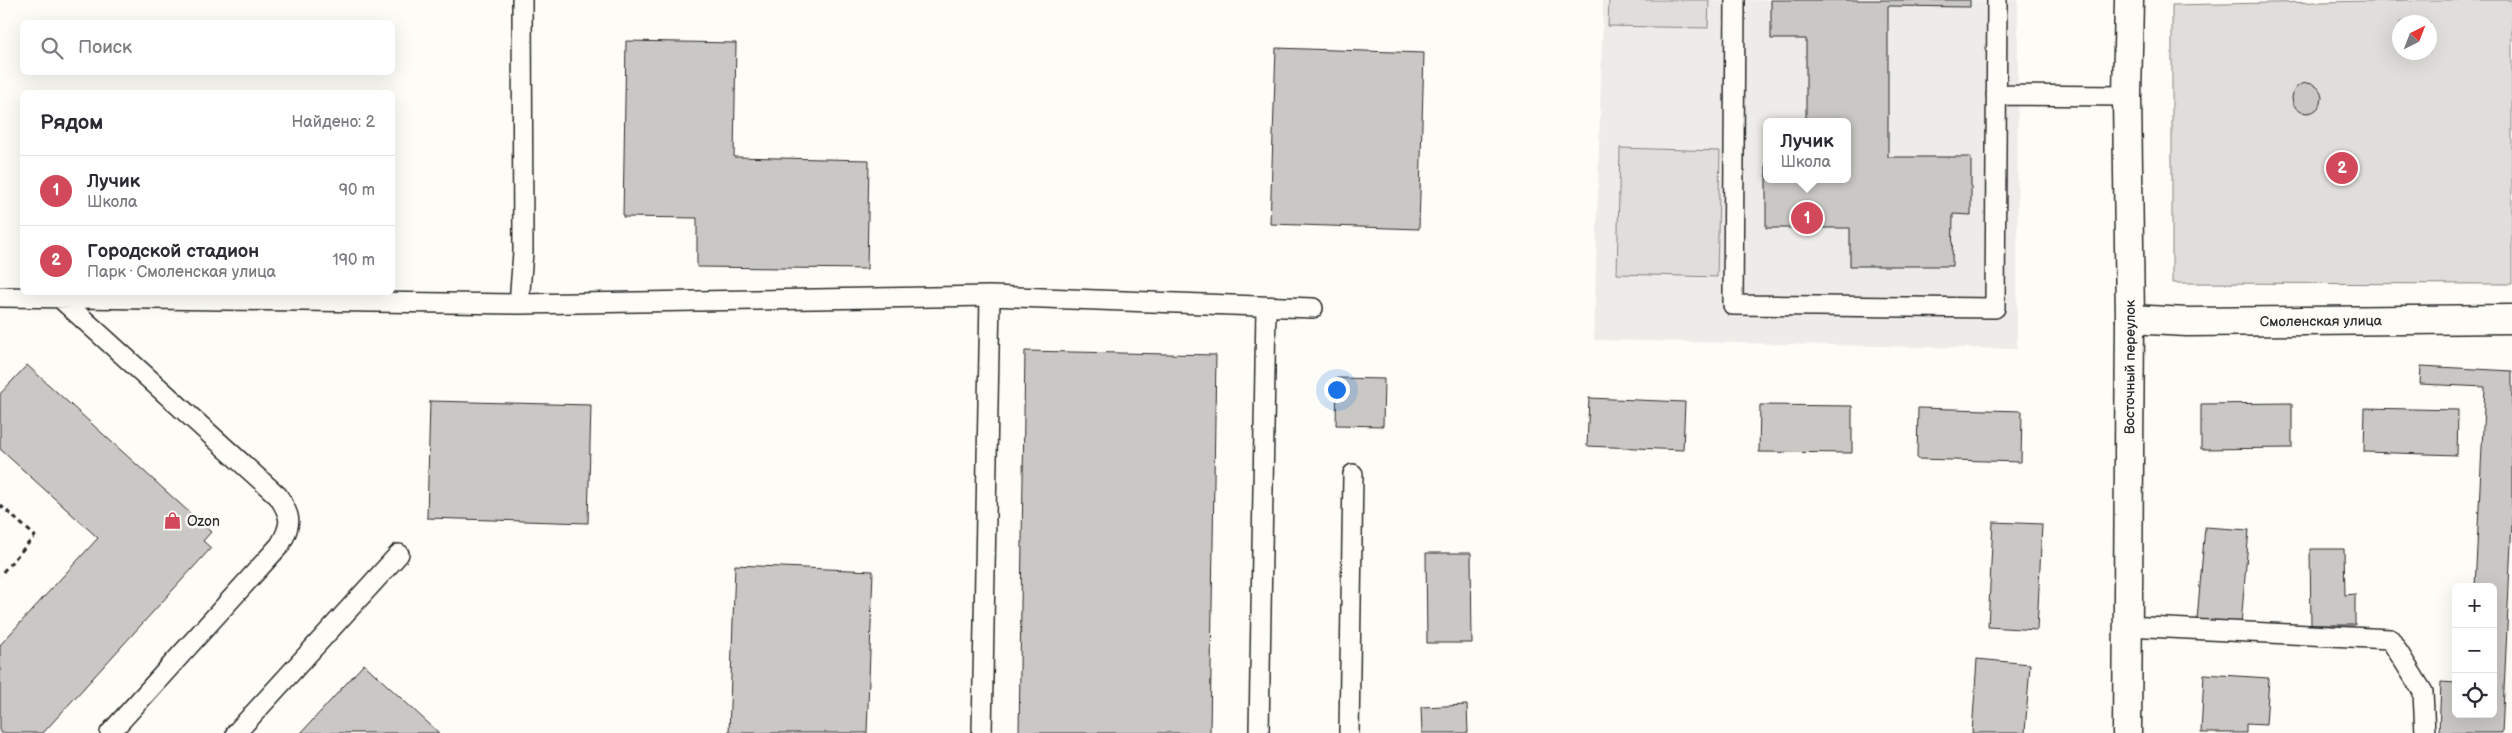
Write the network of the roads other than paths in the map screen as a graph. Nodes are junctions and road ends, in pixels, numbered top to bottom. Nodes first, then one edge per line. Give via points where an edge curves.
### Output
1 (522, 0) edge
2 (1735, 0) edge
3 (1997, 0) edge
4 (2129, 0) edge
5 (1996, 95) junction
6 (2127, 96) junction
7 (990, 296) junction
8 (0, 297) edge
9 (60, 298) junction
10 (519, 304) junction
11 (1266, 307) junction
12 (1313, 308) dead end
13 (2130, 319) junction
14 (2512, 319) edge
15 (1353, 474) dead end
16 (399, 554) dead end
17 (2127, 626) junction
18 (110, 733) edge
19 (236, 733) edge
20 (982, 733) edge
21 (1258, 733) edge
22 (1349, 733) edge
23 (2127, 733) edge
24 (2424, 733) edge

1 - 10 lane via 523,252
2 - 5 lane via 1733,305 1995,308
3 - 5 lane
4 - 6 street, Восточный переулок
5 - 6 lane
6 - 13 street, Восточный переулок
7 - 10 lane
7 - 11 lane
7 - 20 lane
8 - 9 lane
9 - 10 lane
9 - 18 lane via 278,496 289,512 289,530 280,546
11 - 12 lane
11 - 21 lane
13 - 14 street, Смоленская улица via 2187,322
13 - 17 street, Восточный переулок
15 - 22 lane
16 - 19 lane
17 - 23 street, Восточный переулок
17 - 24 lane via 2390,639 2423,692

